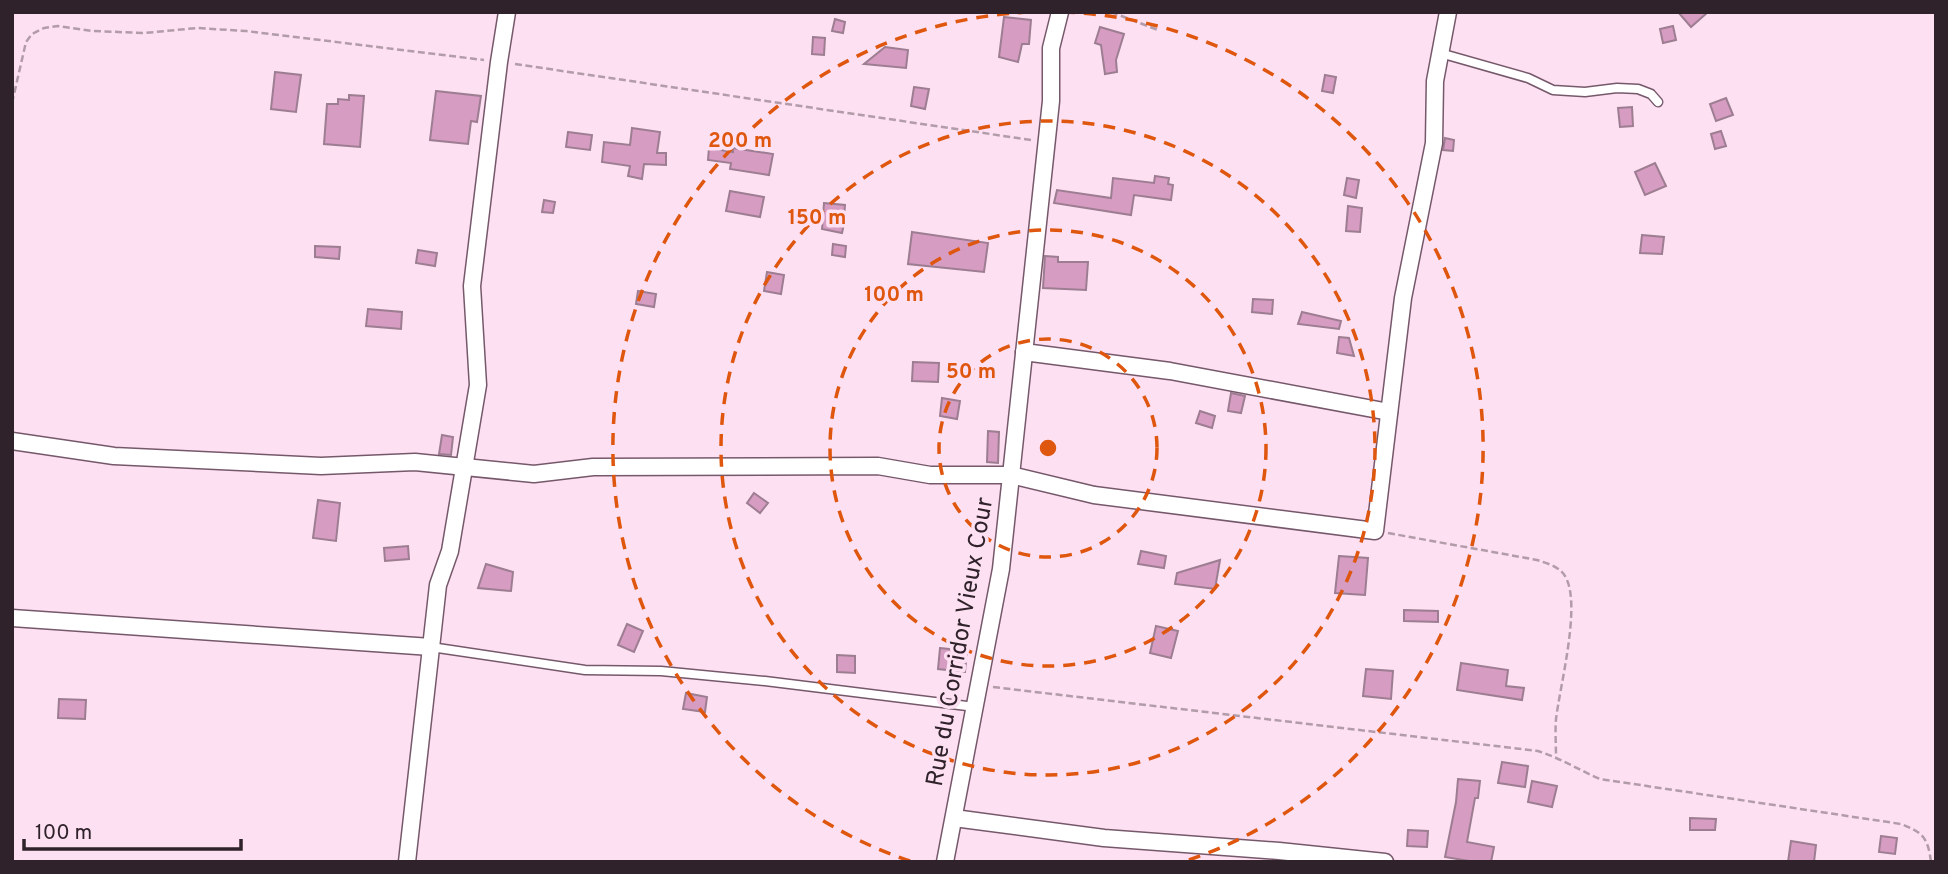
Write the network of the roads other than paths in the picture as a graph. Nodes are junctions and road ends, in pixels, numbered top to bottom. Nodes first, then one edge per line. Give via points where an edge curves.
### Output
1 (507, 12) edge
2 (1060, 12) edge
3 (1448, 12) edge
4 (1440, 53) junction
5 (1658, 102) dead end
6 (1024, 352) junction
7 (1389, 412) junction
8 (12, 441) edge
9 (465, 468) junction
10 (1012, 475) junction
11 (12, 618) edge
12 (431, 648) junction
13 (975, 707) junction
14 (954, 818) junction
15 (407, 862) edge
16 (945, 862) edge
17 (1385, 862) edge

1 - 9 street via 472,285 478,385
2 - 6 street, Rue du Corridor Vieux Cour via 1051,48 1051,101
3 - 4 street
4 - 5 lane via 1516,74 1553,90 1638,89
4 - 7 street via 1434,143 1404,298
6 - 7 street via 1170,371
6 - 10 street, Rue du Corridor Vieux Cour
7 - 10 street via 1375,531 1094,495
8 - 9 street via 114,457 321,466 415,462
9 - 10 street via 534,474 593,467 878,466 930,475
9 - 12 street via 450,551 438,585
10 - 13 street, Rue du Corridor Vieux Cour via 1001,569
11 - 12 street
12 - 13 lane via 585,670 661,671
12 - 15 street
13 - 14 street, Rue du Corridor Vieux Cour
14 - 16 street, Rue du Corridor Vieux Cour
14 - 17 street via 1104,838

